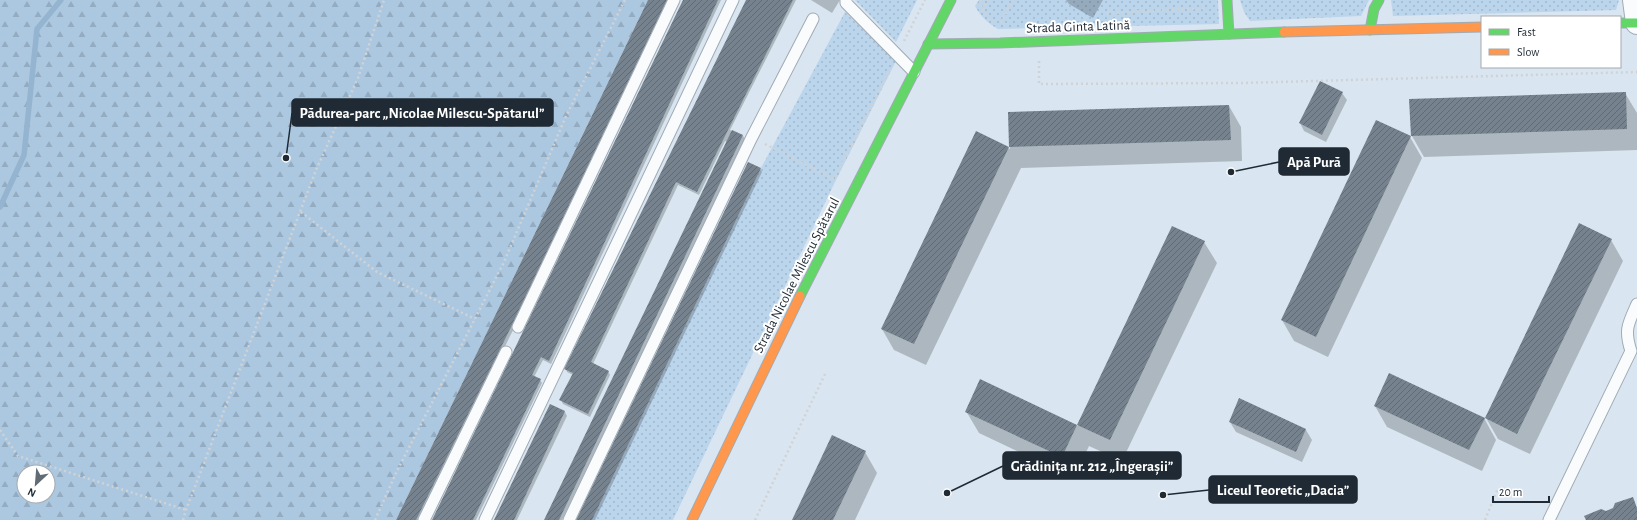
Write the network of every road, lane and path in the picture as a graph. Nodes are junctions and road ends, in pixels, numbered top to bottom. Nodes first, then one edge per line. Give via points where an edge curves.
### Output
1 (384, 0) edge
2 (625, 0) edge
3 (674, 0) edge
4 (733, 0) edge
5 (846, 0) edge
6 (925, 0) edge
7 (988, 0) edge
8 (1012, 0) edge
9 (1379, 0) edge
10 (1634, 0) edge
11 (948, 1) edge
12 (1227, 4) edge
13 (983, 10) dead end
14 (1107, 13) dead end
15 (813, 19) dead end
16 (1621, 23) edge
17 (1637, 23) edge
18 (999, 25) dead end
19 (1481, 27) edge
20 (1370, 30) junction
21 (1229, 34) junction
22 (928, 44) junction
23 (897, 55) junction
24 (1039, 60) dead end
25 (914, 72) junction
26 (1637, 72) edge
27 (751, 139) junction
28 (301, 212) junction
29 (1637, 304) edge
30 (475, 319) junction
31 (518, 327) dead end
32 (506, 352) dead end
33 (826, 372) dead end
34 (0, 430) edge
35 (1498, 488) dead end
36 (186, 510) junction
37 (183, 520) edge
38 (375, 520) edge
39 (424, 520) edge
40 (485, 520) edge
41 (569, 520) edge
42 (692, 520) edge
43 (755, 520) edge
44 (1485, 520) edge
45 (1549, 520) edge

1 - 28 path via 358,78 316,170
2 - 30 path via 566,116 504,262
3 - 31 lane
4 - 40 lane
5 - 23 lane via 846,3
6 - 23 path
7 - 13 path
8 - 18 path
9 - 20 street via 1374,9
10 - 17 street
11 - 22 street, Strada Nicolae Milescu Spătarul
12 - 14 path
12 - 21 street
15 - 27 lane
16 - 17 street
19 - 20 street, Strada Ginta Latină
20 - 21 street, Strada Ginta Latină
21 - 22 street, Strada Ginta Latină
22 - 25 street, Strada Nicolae Milescu Spătarul
23 - 25 lane
23 - 27 path via 834,179
24 - 26 path via 1039,84 1242,83
25 - 42 street, Strada Nicolae Milescu Spătarul via 775,346
27 - 41 lane
28 - 30 path via 377,272
28 - 36 path
29 - 45 lane via 1628,325 1627,339 1631,351
30 - 38 path via 396,473
32 - 39 lane
33 - 43 path
34 - 36 path via 18,456
35 - 44 path
36 - 37 path

